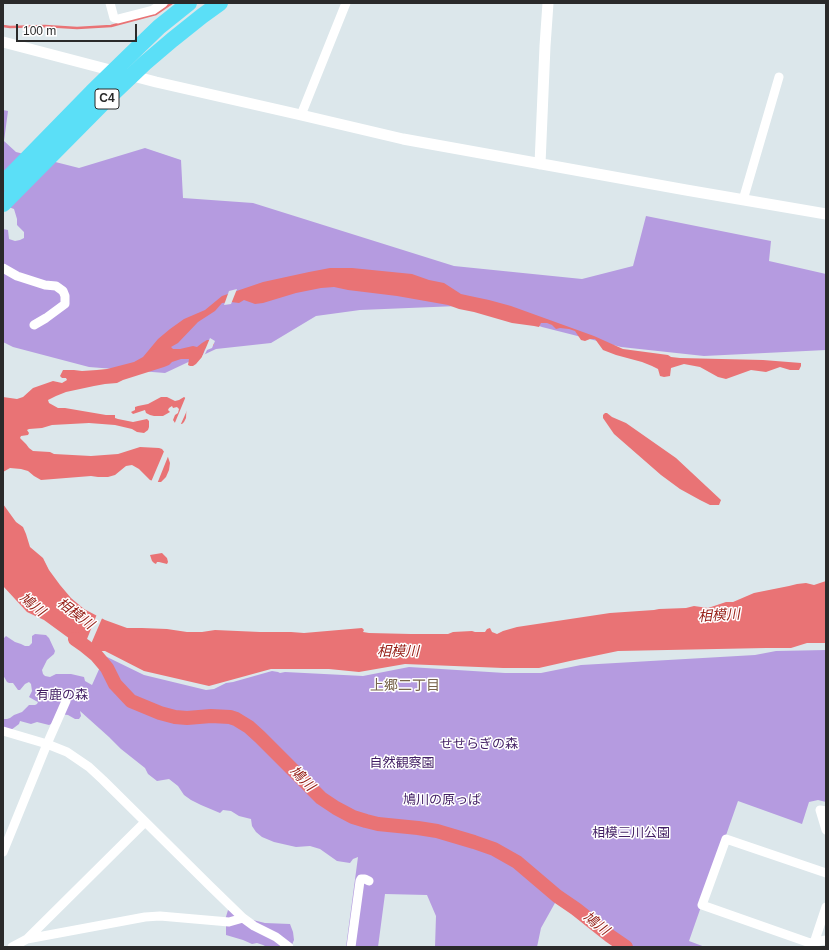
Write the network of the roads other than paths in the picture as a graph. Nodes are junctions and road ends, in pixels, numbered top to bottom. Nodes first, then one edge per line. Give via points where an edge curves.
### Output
1 (110, 3) edge
2 (163, 3) edge
3 (189, 3) edge
4 (220, 3) edge
5 (346, 3) edge
6 (548, 3) edge
7 (3, 42) edge
8 (779, 77) dead end
9 (301, 115) junction
10 (540, 164) junction
11 (3, 183) edge
12 (743, 200) junction
13 (3, 204) edge
14 (826, 214) edge
15 (3, 268) edge
16 (34, 325) dead end
17 (66, 701) dead end
18 (3, 731) edge
19 (47, 744) junction
20 (826, 811) edge
21 (145, 822) junction
22 (826, 830) edge
23 (3, 852) edge
24 (826, 872) edge
25 (370, 882) dead end
26 (826, 907) edge
27 (243, 918) junction
28 (27, 939) junction
29 (826, 940) edge
30 (814, 944) edge
31 (12, 947) edge
32 (289, 947) edge
33 (351, 947) edge

1 - 2 street via 114,18 118,19 153,10
3 - 11 highway, C4 via 124,60
4 - 13 highway, C4 via 145,64
5 - 9 street
6 - 10 street
7 - 9 street via 156,82
8 - 12 street
9 - 10 street via 403,140
10 - 12 street
12 - 14 street
15 - 16 street via 17,276 56,286 63,291 65,304
17 - 19 street
18 - 19 street
19 - 21 street via 67,752 89,767
19 - 23 street
20 - 22 street via 820,810
21 - 27 street
21 - 28 street
24 - 30 street via 726,839 702,905
25 - 33 street via 365,879 360,881
26 - 30 street
27 - 28 street via 229,922 145,917
27 - 32 street via 276,936
28 - 31 street
29 - 30 street

